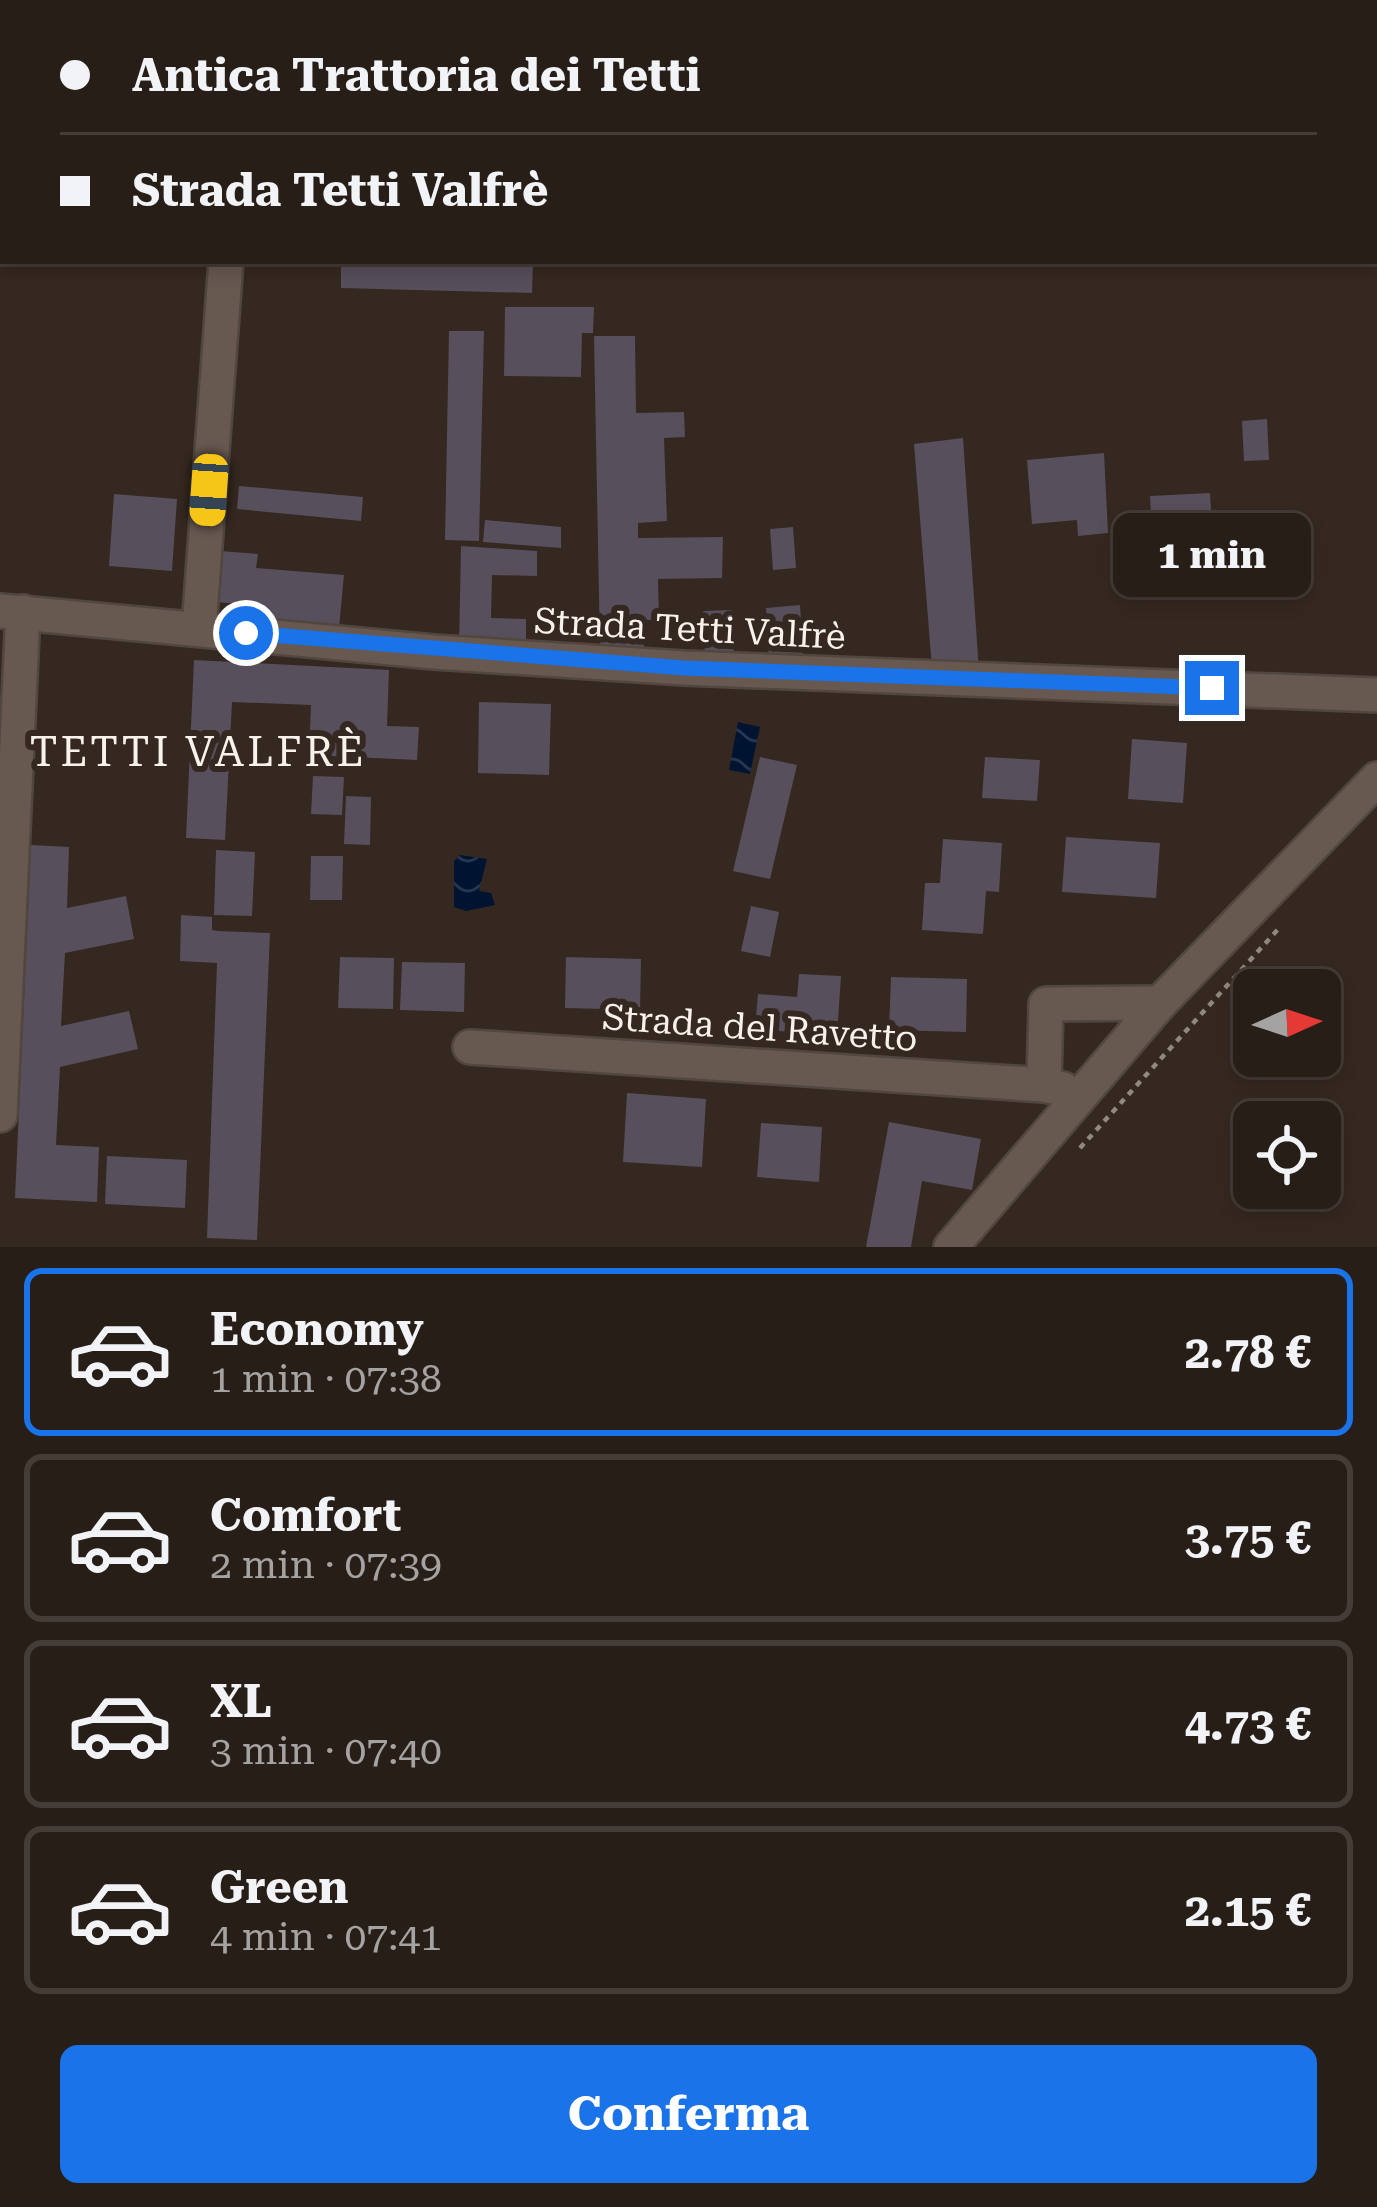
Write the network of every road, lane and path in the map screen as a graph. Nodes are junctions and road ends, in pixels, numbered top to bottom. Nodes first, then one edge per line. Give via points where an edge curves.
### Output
1 (226, 264) edge
2 (11, 612) edge
3 (199, 628) junction
4 (1377, 695) edge
5 (1377, 779) edge
6 (1285, 922) dead end
7 (1160, 1003) junction
8 (470, 1047) dead end
9 (1044, 1085) junction
10 (1083, 1094) junction
11 (0, 1115) edge
12 (1078, 1150) dead end
13 (951, 1247) edge

1 - 3 street
2 - 3 street, Strada Tetti Valfrè
2 - 11 street
3 - 4 street, Strada Tetti Valfrè via 684,668
5 - 7 street
6 - 12 path
7 - 9 street via 1046,1004
7 - 10 street
8 - 9 street, Strada del Ravetto
9 - 10 street, Strada del Ravetto
10 - 13 street

